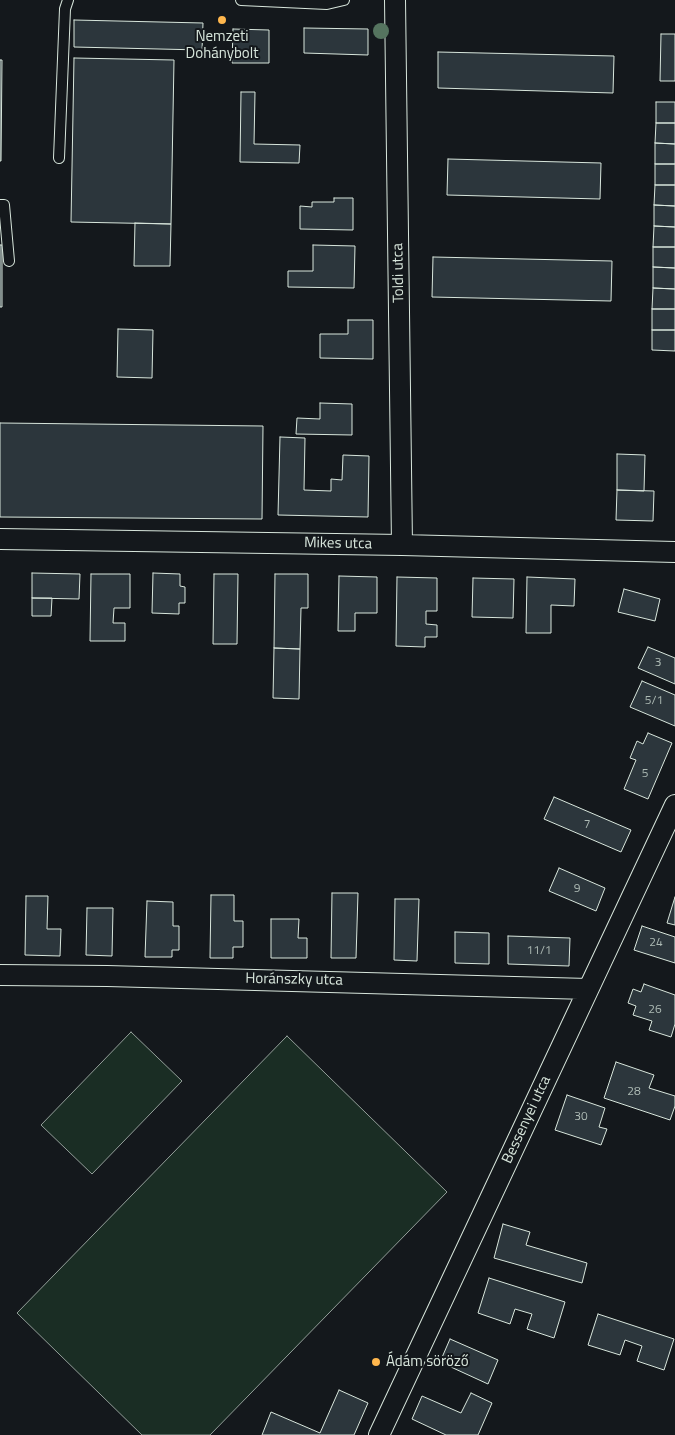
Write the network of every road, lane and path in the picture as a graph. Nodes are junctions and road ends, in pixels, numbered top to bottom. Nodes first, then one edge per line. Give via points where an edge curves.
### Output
1 (68, 0) edge
2 (241, 0) edge
3 (344, 0) edge
4 (395, 0) edge
5 (59, 158) dead end
6 (0, 206) edge
7 (9, 261) dead end
8 (0, 539) edge
9 (402, 545) junction
10 (675, 552) edge
11 (675, 805) edge
12 (0, 975) edge
13 (588, 989) junction
14 (379, 1435) edge

1 - 5 lane
2 - 3 lane via 328,4
4 - 9 street, Toldi utca
6 - 7 lane via 4,206
8 - 9 street, Mikes utca
9 - 10 street, Mikes utca
11 - 13 street, Bessenyei utca
12 - 13 street, Horánszky utca
13 - 14 street, Bessenyei utca

